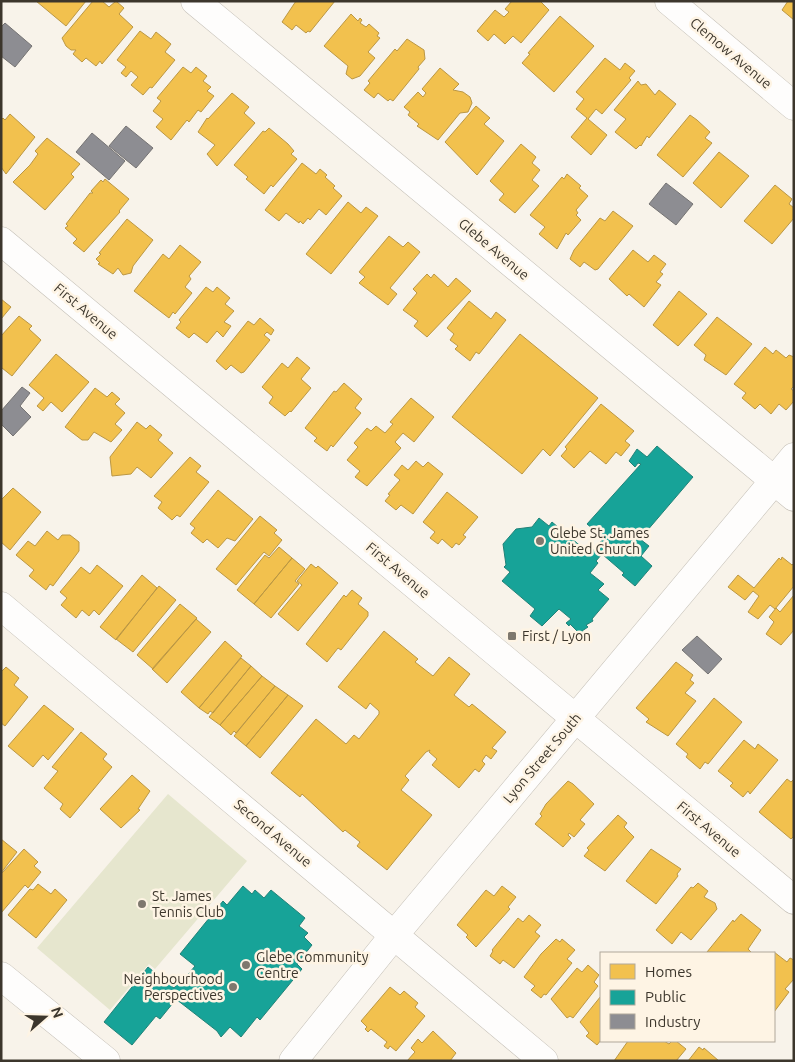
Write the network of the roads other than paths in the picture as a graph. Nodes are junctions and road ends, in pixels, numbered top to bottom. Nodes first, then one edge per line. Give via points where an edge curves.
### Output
1 (195, 1) edge
2 (669, 1) edge
3 (794, 106) edge
4 (1, 241) edge
5 (794, 457) edge
6 (784, 489) edge
7 (1, 606) edge
8 (575, 718) junction
9 (794, 900) edge
10 (395, 934) junction
11 (1, 976) edge
12 (106, 1061) edge
13 (293, 1061) edge
14 (544, 1061) edge

1 - 6 street, Glebe Avenue
2 - 3 street, Clemow Avenue
4 - 8 street, First Avenue
5 - 6 street, Lyon Street South
6 - 8 street, Lyon Street South
7 - 10 street, Second Avenue
8 - 9 street, First Avenue
8 - 10 street, Lyon Street South
10 - 13 street, Lyon Street South
10 - 14 street, Second Avenue
11 - 12 street

